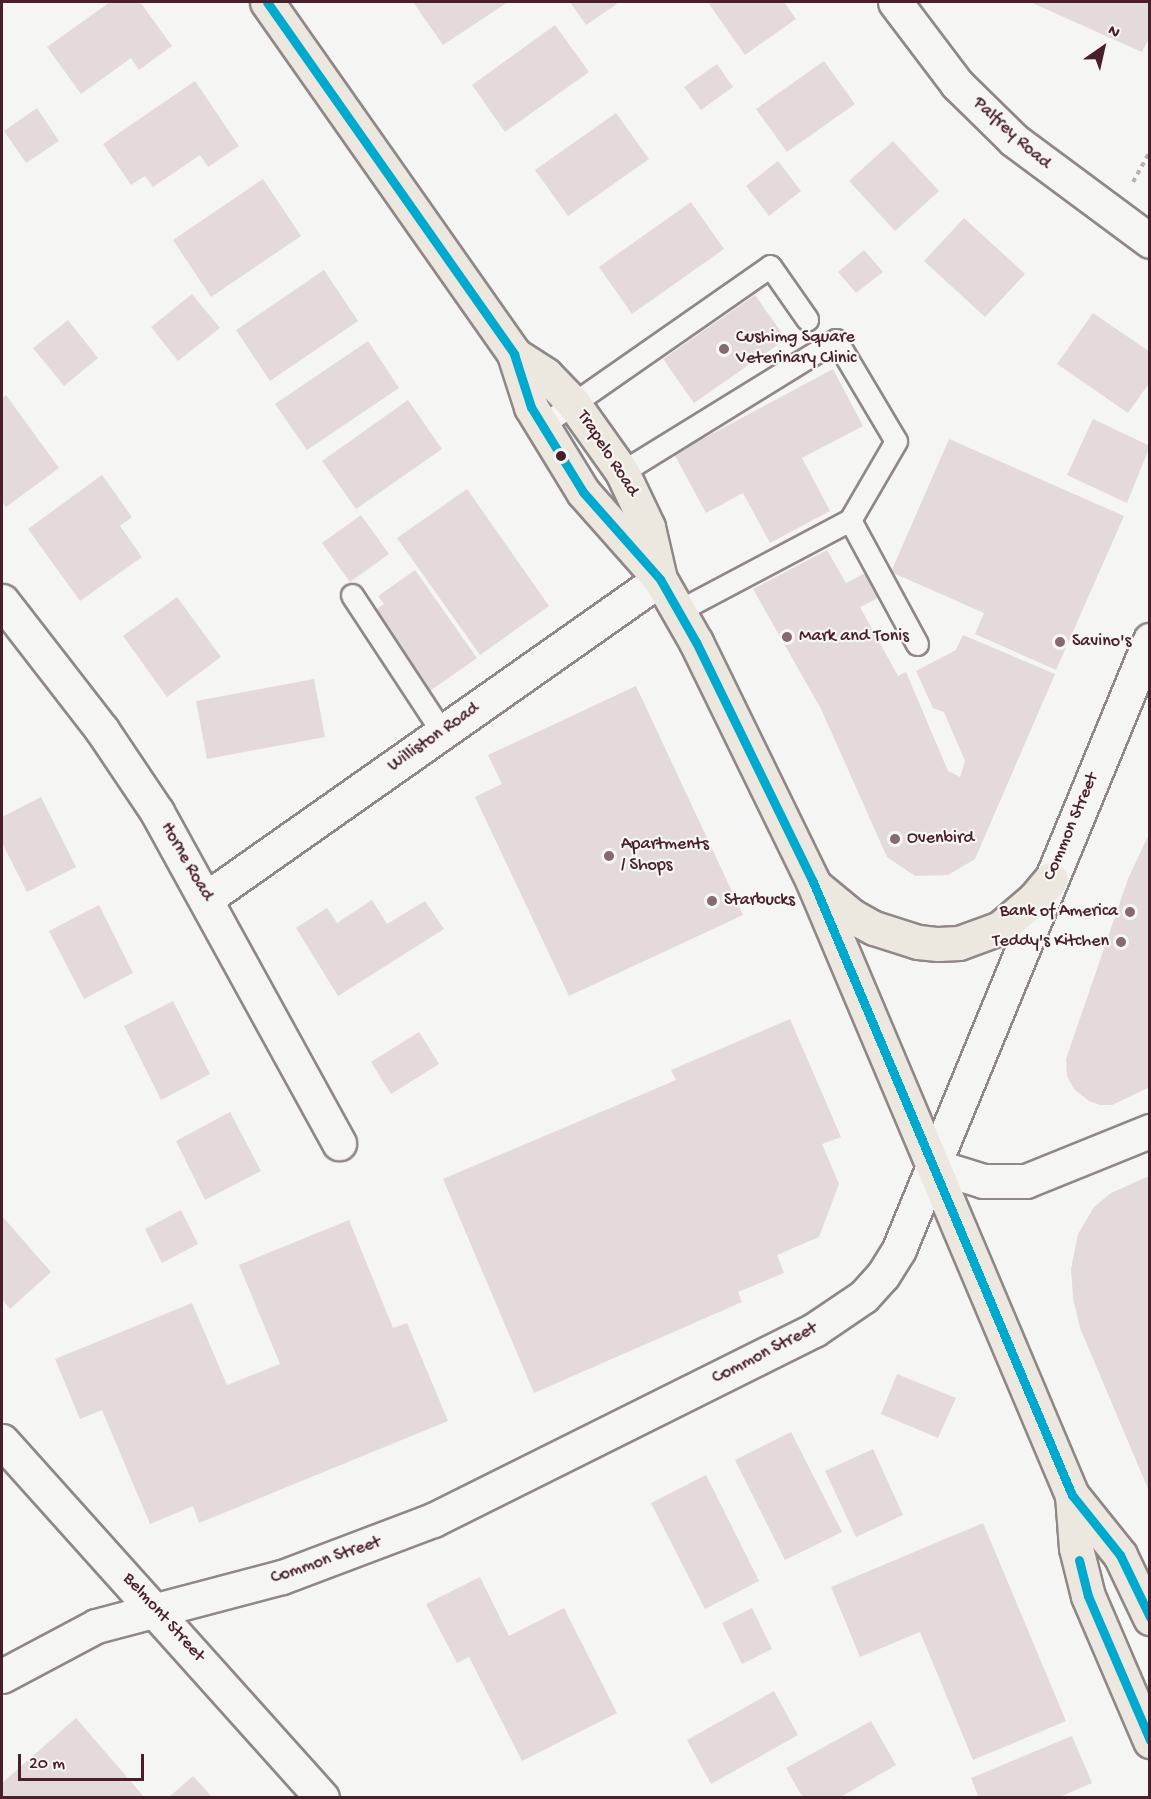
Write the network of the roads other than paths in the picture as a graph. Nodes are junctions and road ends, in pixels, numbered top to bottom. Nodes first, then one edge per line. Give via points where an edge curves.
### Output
1 (267, 2) edge
2 (895, 2) edge
3 (1149, 241) edge
4 (807, 319) dead end
5 (514, 354) junction
6 (573, 403) junction
7 (541, 426) junction
8 (622, 472) junction
9 (850, 520) junction
10 (660, 579) junction
11 (352, 595) dead end
12 (2, 601) edge
13 (678, 611) junction
14 (1149, 640) edge
15 (917, 644) dead end
16 (442, 732) junction
17 (1051, 879) junction
18 (813, 882) junction
19 (207, 898) junction
20 (1149, 1131) edge
21 (339, 1143) dead end
22 (932, 1165) junction
23 (2, 1441) edge
24 (1072, 1495) junction
25 (156, 1611) junction
26 (1149, 1618) edge
27 (2, 1676) edge
28 (1149, 1741) edge
29 (322, 1797) edge

1 - 5 main road, Trapelo Road
2 - 3 main road, Palfrey Road via 957,84 1014,140
4 - 6 lane via 770,266
5 - 6 main road, Trapelo Road via 546,375
5 - 7 main road, Trapelo Road via 525,392
6 - 7 lane
6 - 8 main road, Trapelo Road
7 - 10 main road, Trapelo Road via 590,501
8 - 9 lane via 836,340 896,441
8 - 10 main road, Trapelo Road via 648,527
9 - 13 lane
9 - 15 lane
10 - 13 main road, Trapelo Road
10 - 16 main road, Williston Road
11 - 16 lane
12 - 19 main road, Horne Road via 130,770
13 - 18 main road, Trapelo Road via 728,702
14 - 17 main road, Common Street
16 - 19 main road, Williston Road
17 - 18 main road via 1000,928 959,943 938,944 874,928 852,916
17 - 22 main road, Common Street
18 - 22 main road, Trapelo Road
19 - 21 main road, Horne Road
20 - 22 main road via 1026,1181 983,1181
22 - 24 main road, Trapelo Road
22 - 25 main road, Common Street via 899,1249 883,1275 864,1296 831,1320 433,1520 282,1577
23 - 25 main road, Belmont Street
24 - 26 main road, Trapelo Road via 1120,1555
24 - 28 main road, Trapelo Road via 1076,1548 1088,1596
25 - 27 main road, Common Street via 96,1626
25 - 29 main road, Belmont Street

